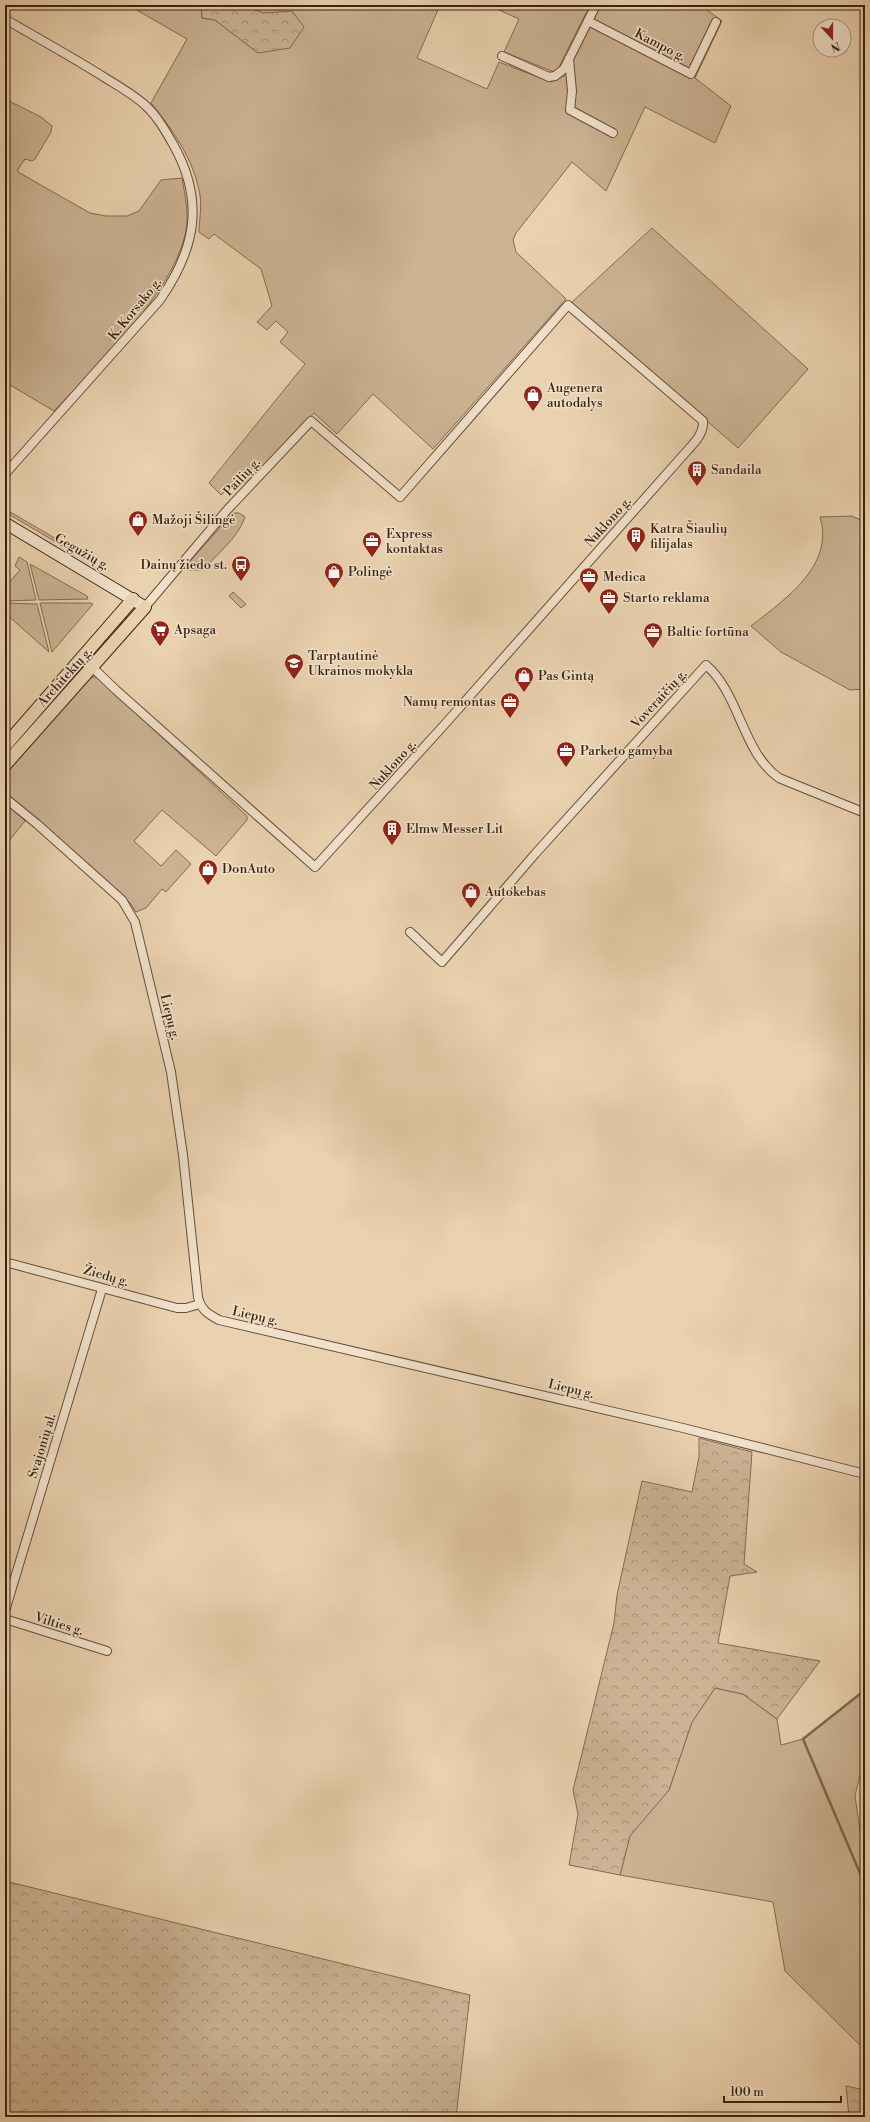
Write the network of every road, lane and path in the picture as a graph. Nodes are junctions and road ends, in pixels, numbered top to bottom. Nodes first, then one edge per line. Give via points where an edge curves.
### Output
1 (596, 5) edge
2 (5, 19) edge
3 (588, 21) junction
4 (716, 22) dead end
5 (502, 56) dead end
6 (569, 59) junction
7 (613, 133) dead end
8 (312, 421) joint
9 (5, 474) edge
10 (5, 523) edge
11 (133, 599) junction
12 (145, 607) junction
13 (92, 667) junction
14 (5, 746) edge
15 (5, 765) edge
16 (5, 798) edge
17 (865, 813) edge
18 (410, 932) dead end
19 (5, 1262) edge
20 (102, 1288) junction
21 (200, 1304) junction
22 (865, 1474) edge
23 (5, 1611) edge
24 (5, 1619) edge
25 (107, 1651) dead end

1 - 3 street
2 - 9 street, K. Korsako g. via 83,64 144,104 161,124 186,171 193,210 187,249 160,300
3 - 4 street, Kampo g. via 691,74
3 - 6 street
5 - 6 street via 549,77 559,74
6 - 7 street via 572,91 570,110
8 - 12 street, Pailių g. via 228,510
8 - 13 street, Nuklono g. via 400,497 568,305 703,422 703,428 686,452 451,718 315,867
10 - 11 main road, Gegužių g.
11 - 12 main road, Gegužių g.
11 - 14 main road, Architektų g.
12 - 13 main road, Architektų g.
13 - 15 main road, Architektų g.
16 - 21 street, Liepų g. via 122,900 135,922 171,1072
17 - 18 street, Voveraičių g. via 770,772 758,754 723,682 706,664 535,854 442,962
19 - 20 street, Žiedų g.
20 - 21 street, Žiedų g. via 178,1308
20 - 23 street, Svajonių al.
21 - 22 street, Liepų g. via 207,1313 219,1320 676,1426
24 - 25 street, Vilties g.

